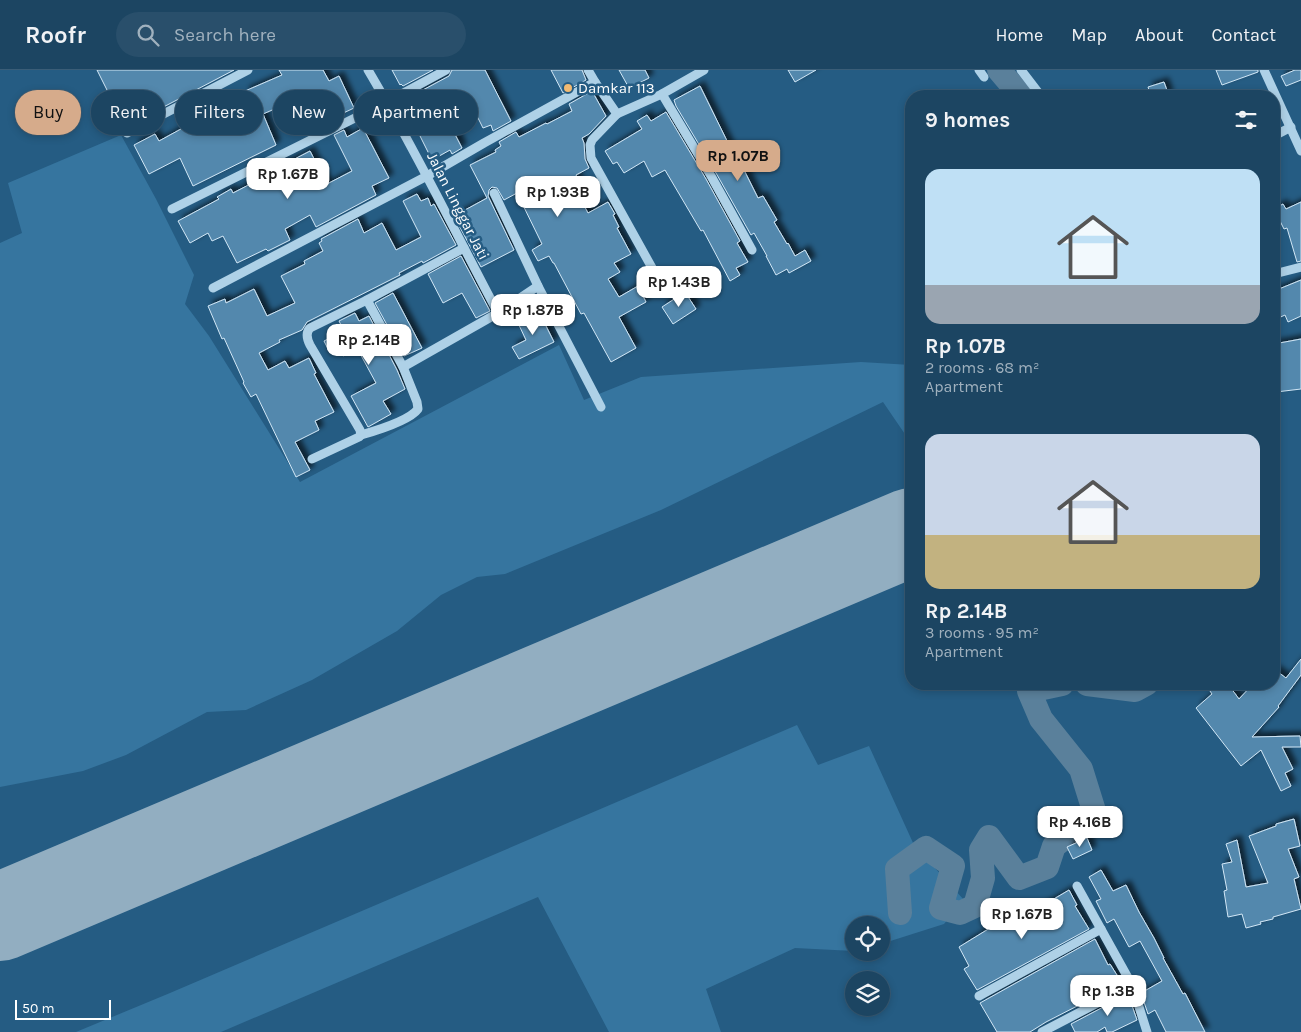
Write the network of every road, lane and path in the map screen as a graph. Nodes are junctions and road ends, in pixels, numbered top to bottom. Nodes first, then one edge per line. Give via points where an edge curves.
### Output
1 (248, 70) edge
2 (368, 70) edge
3 (446, 70) edge
4 (588, 70) edge
5 (704, 70) edge
6 (1021, 70) edge
7 (1264, 70) edge
8 (594, 82) junction
9 (380, 90) edge
10 (409, 90) edge
11 (1036, 90) edge
12 (1273, 90) edge
13 (662, 94) junction
14 (1280, 104) edge
15 (165, 113) edge
16 (617, 114) junction
17 (354, 118) edge
18 (1291, 127) junction
19 (1280, 133) edge
20 (405, 135) edge
21 (1301, 151) edge
22 (427, 176) junction
23 (494, 193) dead end
24 (172, 209) dead end
25 (464, 248) junction
26 (752, 250) dead end
27 (1301, 267) edge
28 (1280, 272) edge
29 (538, 286) junction
30 (213, 288) dead end
31 (666, 293) dead end
32 (367, 300) junction
33 (498, 313) junction
34 (403, 367) junction
35 (602, 407) dead end
36 (361, 435) junction
37 (312, 459) dead end
38 (1077, 886) dead end
39 (1101, 929) junction
40 (1132, 985) junction
41 (979, 996) dead end
42 (1042, 1032) edge
43 (1147, 1032) edge

1 - 15 street
2 - 9 street, Jalan Linggar Jati
3 - 10 street
4 - 8 street
5 - 13 street
6 - 11 street
7 - 12 street
8 - 16 street
8 - 22 street
13 - 16 street
13 - 26 street
14 - 18 street
16 - 31 street via 592,140 591,158
17 - 24 street
18 - 19 street
18 - 21 street
20 - 22 street, Jalan Linggar Jati
22 - 25 street, Jalan Linggar Jati
22 - 30 street
23 - 29 street
25 - 32 street
25 - 33 street, Jalan Linggar Jati
27 - 28 street
29 - 33 street
29 - 35 street
32 - 34 street
32 - 36 street via 310,328 307,334 310,345
33 - 34 street
34 - 36 street via 417,402 417,411
36 - 37 street
38 - 39 street
39 - 40 street
39 - 41 street
40 - 42 street
40 - 43 street

